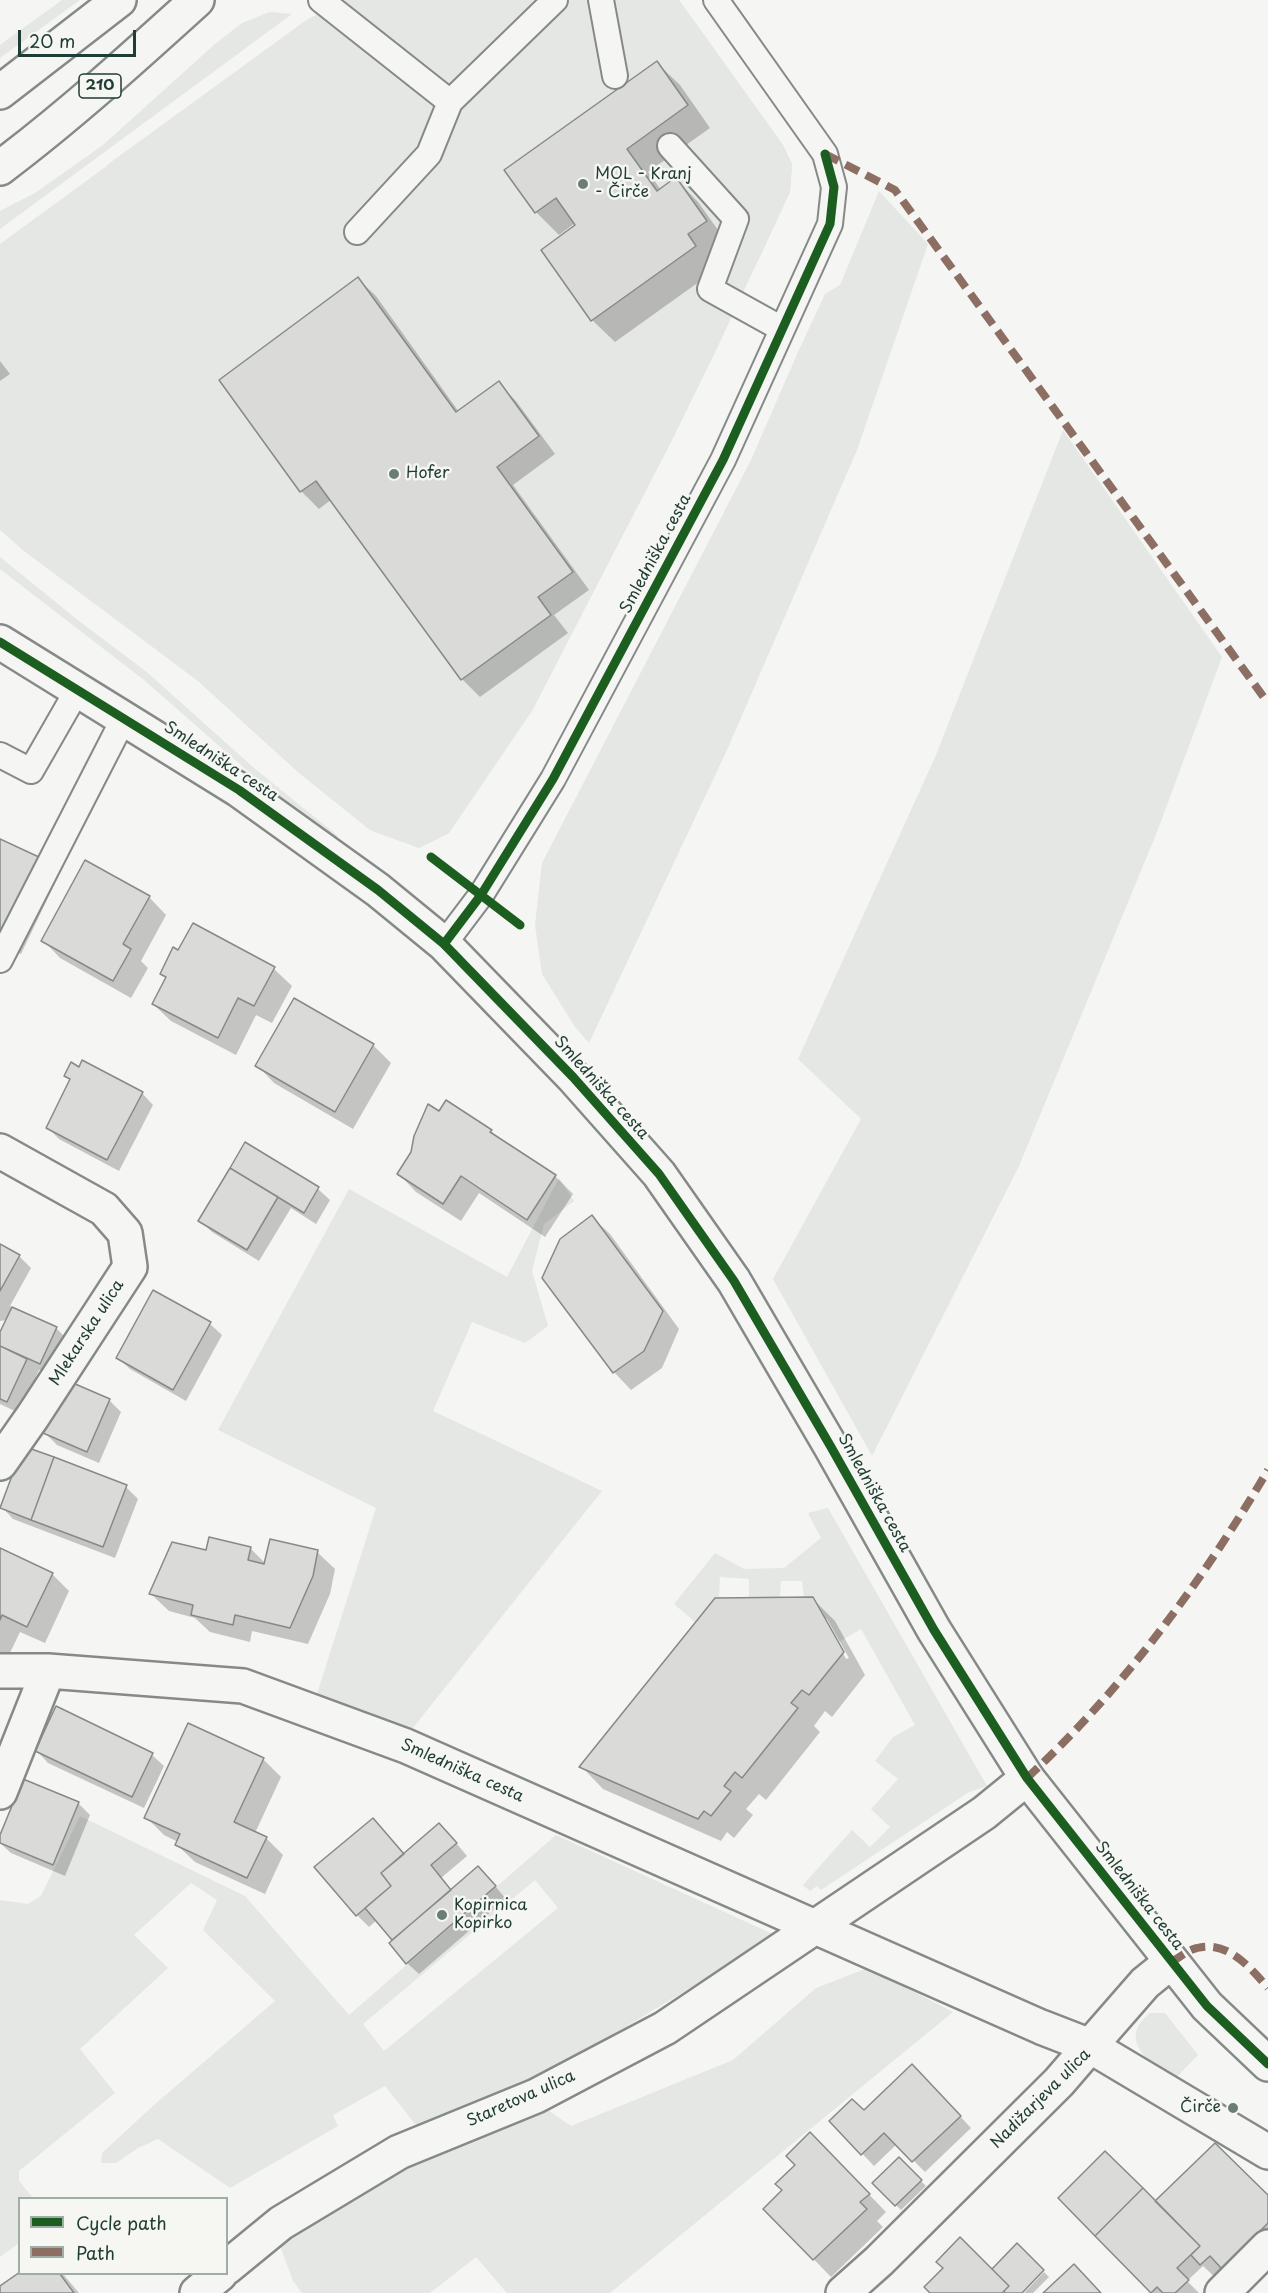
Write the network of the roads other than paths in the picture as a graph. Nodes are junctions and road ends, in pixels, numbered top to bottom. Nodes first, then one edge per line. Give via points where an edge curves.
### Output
1 (119, 0) edge
2 (196, 0) edge
3 (321, 0) edge
4 (555, 0) edge
5 (601, 0) edge
6 (716, 0) edge
7 (615, 76) dead end
8 (0, 92) edge
9 (450, 102) junction
10 (670, 146) dead end
11 (0, 168) edge
12 (357, 232) dead end
13 (782, 329) junction
14 (0, 642) edge
15 (78, 689) junction
16 (124, 718) junction
17 (0, 755) edge
18 (444, 944) junction
19 (0, 960) edge
20 (0, 1151) edge
21 (0, 1463) edge
22 (0, 1671) edge
23 (48, 1671) junction
24 (1027, 1778) junction
25 (0, 1792) edge
26 (815, 1927) junction
27 (1171, 1962) junction
28 (1090, 2046) junction
29 (1268, 2064) edge
30 (1268, 2152) edge
31 (1268, 2247) edge
32 (228, 2266) edge
33 (219, 2275) edge
34 (197, 2293) edge
35 (843, 2293) edge
36 (1222, 2293) edge

1 - 8 street
2 - 11 street, 210 via 106,82
3 - 9 lane
4 - 9 lane
5 - 7 lane
6 - 13 lane, Smledniška cesta via 825,154 834,187 830,224
9 - 12 lane via 429,154
10 - 13 lane via 736,219 710,289
13 - 18 lane, Smledniška cesta via 723,460 553,779 481,895
14 - 15 street, Smledniška cesta
15 - 16 street, Smledniška cesta
15 - 17 lane via 31,771
16 - 18 street, Smledniška cesta via 258,804 378,890
16 - 19 lane
18 - 24 street, Smledniška cesta via 573,1077 658,1174 727,1271 934,1630
20 - 21 street, Mlekarska ulica via 104,1209 125,1233 130,1267
22 - 23 street, Smledniška cesta
23 - 25 street
23 - 26 street, Smledniška cesta via 243,1686 406,1746
24 - 26 street, Staretova ulica via 984,1813
24 - 27 street, Smledniška cesta
26 - 28 street, Smledniška cesta
26 - 32 street, Staretova ulica via 665,2028 536,2096 399,2152 281,2223
27 - 28 street, Smledniška cesta via 1145,1983
27 - 29 street, Smledniška cesta via 1207,2006
28 - 30 street, Nadižarjeva ulica
28 - 35 street, Nadižarjeva ulica via 1059,2082
31 - 36 street
33 - 34 street

